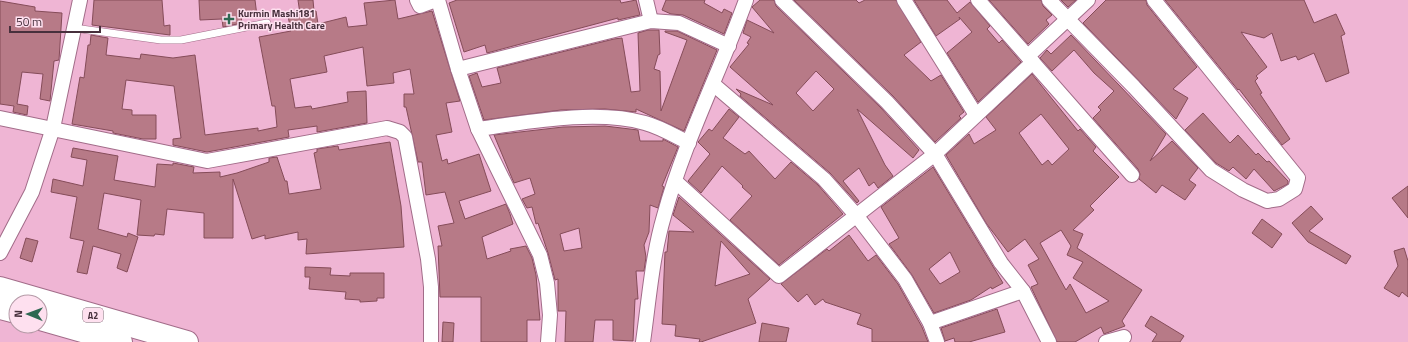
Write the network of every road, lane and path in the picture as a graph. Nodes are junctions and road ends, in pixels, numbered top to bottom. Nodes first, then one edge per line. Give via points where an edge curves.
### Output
1 (80, 0) edge
2 (417, 0) edge
3 (437, 0) edge
4 (646, 0) edge
5 (746, 0) edge
6 (782, 0) edge
7 (904, 0) edge
8 (978, 0) edge
9 (1049, 0) edge
10 (1088, 0) edge
11 (1154, 0) edge
12 (1066, 19) junction
13 (651, 21) junction
14 (267, 23) dead end
15 (74, 28) junction
16 (730, 46) junction
17 (1030, 59) junction
18 (458, 68) junction
19 (713, 84) junction
20 (976, 115) junction
21 (0, 118) edge
22 (53, 128) junction
23 (478, 129) junction
24 (689, 143) junction
25 (935, 154) junction
26 (1132, 175) dead end
27 (675, 181) junction
28 (856, 215) junction
29 (0, 253) edge
30 (0, 288) edge
31 (1023, 291) junction
32 (48, 321) edge
33 (930, 322) junction
34 (1124, 337) dead end
35 (121, 342) edge
36 (186, 342) edge
37 (430, 342) edge
38 (548, 342) edge
39 (643, 342) edge
40 (937, 342) edge
41 (1049, 342) edge
42 (1106, 342) edge

1 - 15 street
2 - 3 street via 420,6
3 - 18 street
4 - 13 street
5 - 16 street
6 - 25 street via 887,102
7 - 20 street
8 - 17 street
9 - 12 street
10 - 12 street
11 - 12 street via 1298,178 1295,189 1279,199 1267,201 1211,170
12 - 17 street
13 - 16 street via 679,24
13 - 18 street
14 - 15 lane via 181,40 161,40
15 - 22 street
16 - 19 street
17 - 20 street
17 - 26 street
18 - 23 street
19 - 24 street
19 - 28 street via 824,179
20 - 25 street
21 - 22 street
22 - 29 street via 32,192
22 - 37 street via 207,161 387,128 400,132 404,137 428,259 431,287
23 - 24 street via 546,120 599,118 645,123
23 - 38 street via 540,255 547,282 550,315
24 - 27 street
25 - 28 street
25 - 31 street via 1001,263
27 - 28 street via 779,276
27 - 39 street via 656,248
28 - 33 street via 905,280
30 - 36 highway, A2
31 - 33 street
31 - 41 street
32 - 35 highway, A2
33 - 40 street
34 - 42 street

